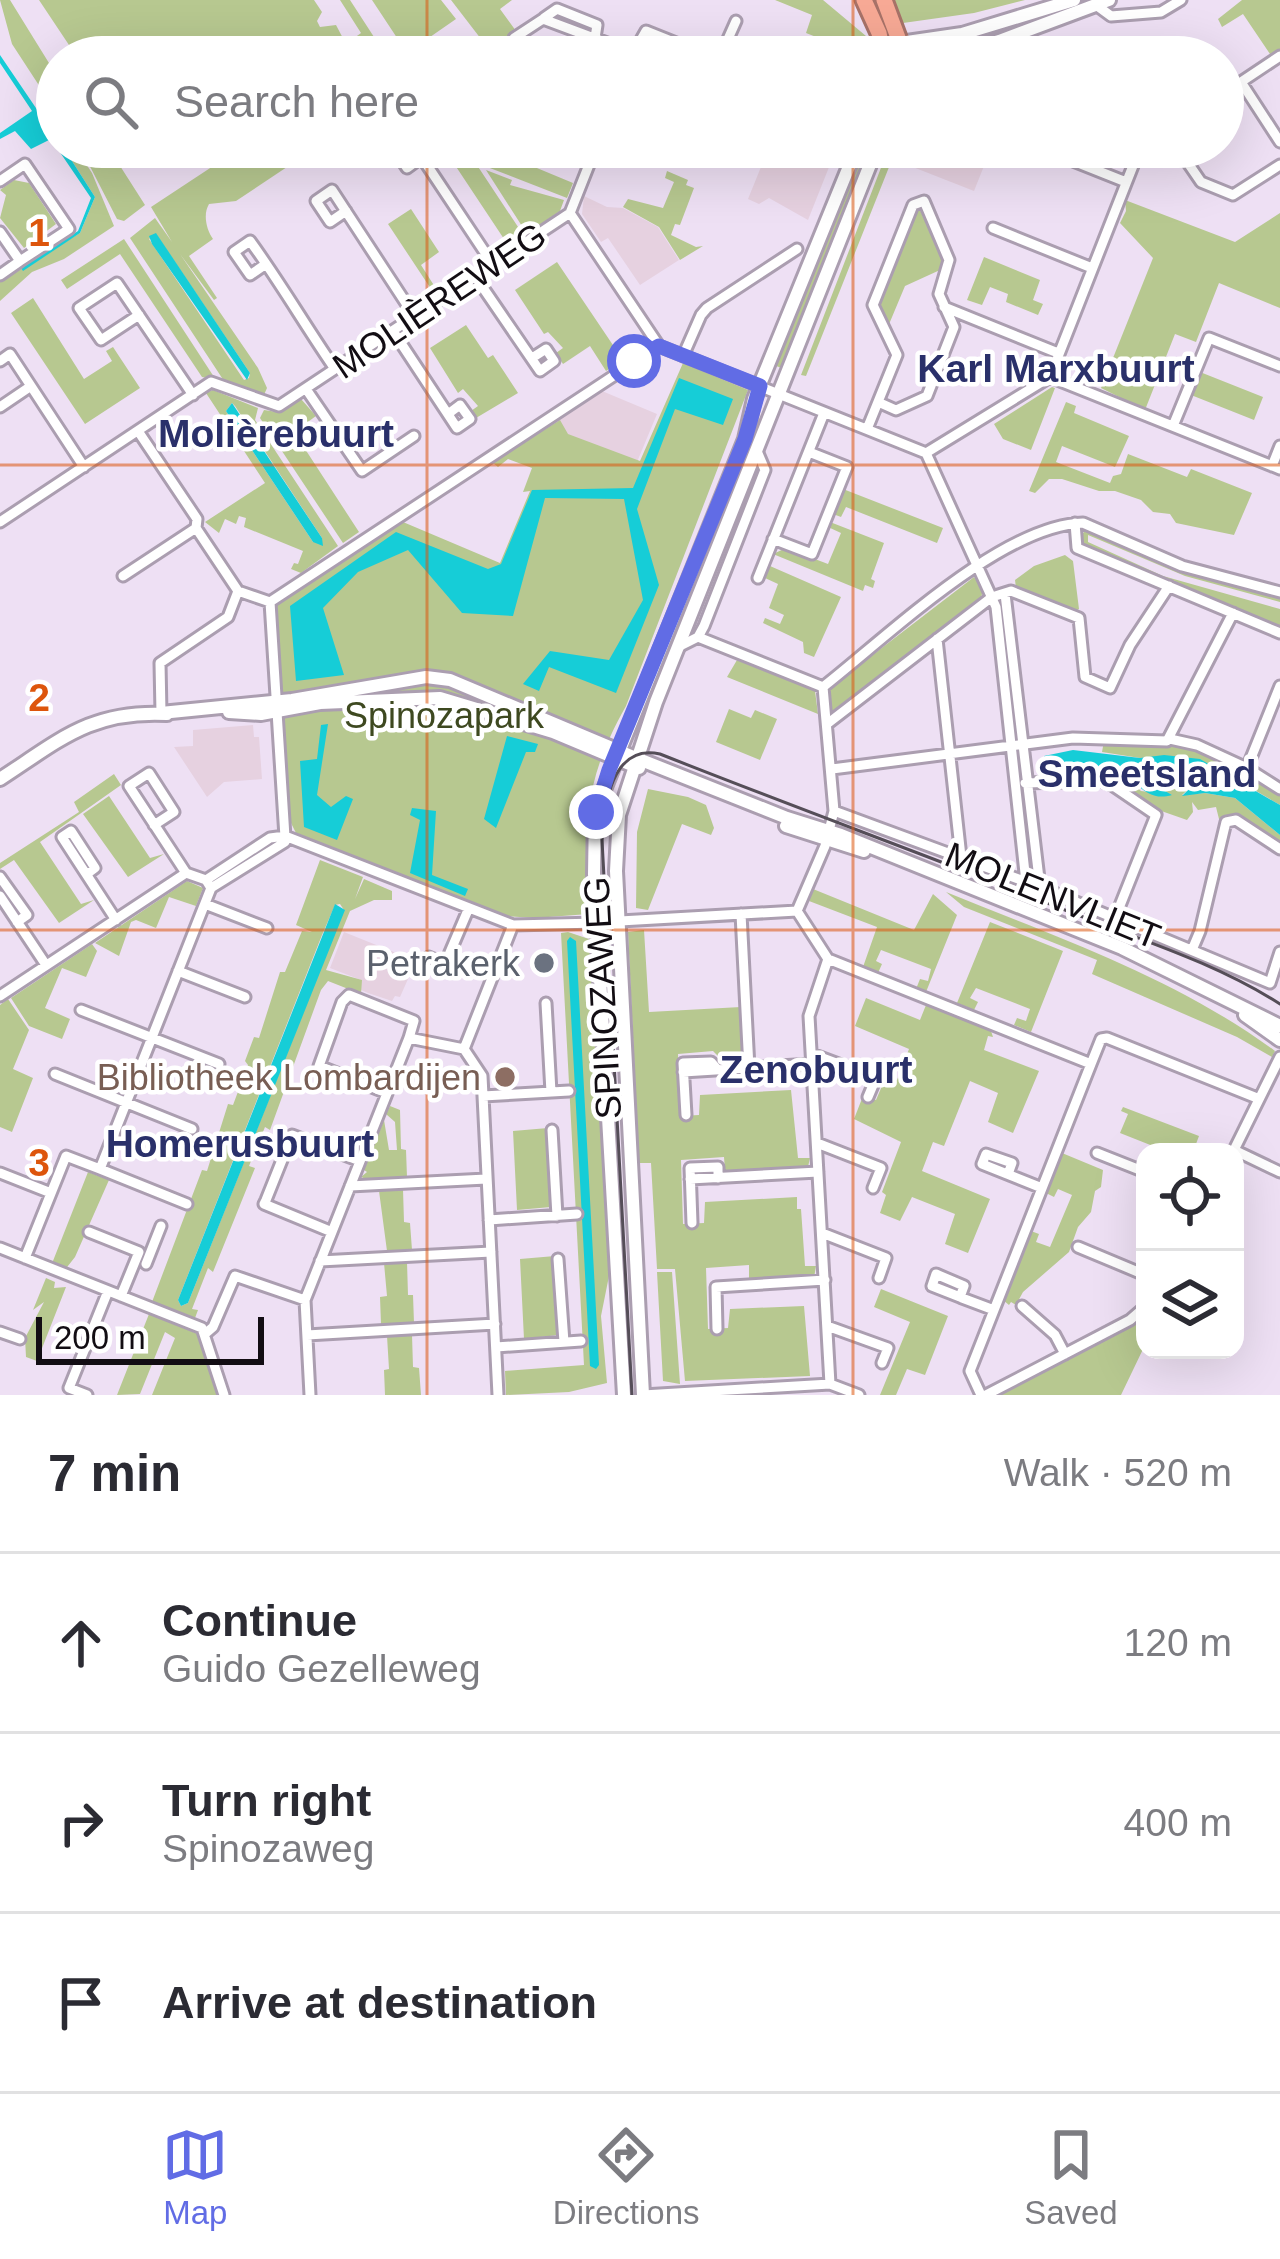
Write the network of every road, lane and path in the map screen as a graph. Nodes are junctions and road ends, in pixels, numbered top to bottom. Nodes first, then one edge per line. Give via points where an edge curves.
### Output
1 (864, 0) edge
2 (884, 0) edge
3 (1074, 0) edge
4 (1181, 0) edge
5 (1102, 2) edge
6 (736, 21) dead end
7 (517, 36) edge
8 (590, 36) edge
9 (728, 36) edge
10 (881, 36) edge
11 (889, 36) edge
12 (958, 36) edge
13 (1012, 36) edge
14 (1280, 56) edge
15 (1244, 80) edge
16 (1244, 87) edge
17 (1280, 142) edge
18 (1280, 165) edge
19 (430, 168) edge
20 (587, 168) edge
21 (848, 168) edge
22 (869, 168) edge
23 (1091, 168) edge
24 (1132, 168) edge
25 (1191, 168) edge
26 (0, 181) edge
27 (1126, 182) junction
28 (346, 211) dead end
29 (570, 213) junction
30 (993, 228) dead end
31 (0, 232) edge
32 (797, 248) dead end
33 (20, 262) junction
34 (492, 263) junction
35 (266, 264) dead end
36 (1092, 268) junction
37 (0, 275) edge
38 (476, 276) junction
39 (944, 307) junction
40 (139, 315) junction
41 (415, 317) junction
42 (393, 332) junction
43 (659, 346) junction
44 (1058, 353) junction
45 (683, 356) junction
46 (532, 358) dead end
47 (0, 361) edge
48 (1280, 366) edge
49 (335, 369) junction
50 (1050, 377) junction
51 (32, 386) junction
52 (760, 386) junction
53 (306, 388) junction
54 (781, 394) junction
55 (193, 395) junction
56 (878, 402) junction
57 (0, 407) edge
58 (824, 413) junction
59 (448, 414) dead end
60 (1174, 426) junction
61 (867, 430) junction
62 (138, 431) junction
63 (414, 436) dead end
64 (1280, 446) edge
65 (757, 451) junction
66 (809, 452) junction
67 (926, 453) junction
68 (84, 466) junction
69 (1276, 468) edge
70 (0, 522) edge
71 (1075, 523) junction
72 (196, 528) junction
73 (773, 539) junction
74 (976, 566) junction
75 (123, 576) dead end
76 (758, 578) dead end
77 (1169, 586) junction
78 (238, 591) junction
79 (1280, 592) edge
80 (1005, 594) junction
81 (992, 596) junction
82 (270, 602) junction
83 (1233, 613) junction
84 (1280, 633) edge
85 (698, 638) junction
86 (937, 639) junction
87 (678, 647) junction
88 (1280, 686) edge
89 (823, 687) junction
90 (275, 711) junction
91 (161, 713) junction
92 (826, 724) junction
93 (1170, 739) junction
94 (1018, 745) junction
95 (616, 753) junction
96 (952, 754) junction
97 (636, 763) junction
98 (1246, 768) junction
99 (832, 769) junction
100 (0, 779) edge
101 (1022, 783) junction
102 (1280, 789) edge
103 (834, 811) junction
104 (154, 825) junction
105 (828, 836) junction
106 (285, 839) junction
107 (1280, 849) edge
108 (962, 857) junction
109 (186, 873) junction
110 (87, 874) dead end
111 (0, 877) edge
112 (1026, 882) junction
113 (209, 884) junction
114 (1040, 886) junction
115 (0, 896) edge
116 (205, 904) junction
117 (468, 910) junction
118 (797, 911) junction
119 (741, 914) junction
120 (1114, 918) junction
121 (116, 920) junction
122 (620, 921) junction
123 (17, 922) junction
124 (597, 923) junction
125 (513, 926) junction
126 (267, 928) dead end
127 (1192, 950) junction
128 (1280, 952) edge
129 (429, 957) dead end
130 (827, 959) junction
131 (46, 965) junction
132 (178, 971) junction
133 (0, 996) edge
134 (245, 997) dead end
135 (1225, 1000) junction
136 (546, 1003) dead end
137 (81, 1010) dead end
138 (1280, 1026) edge
139 (152, 1037) junction
140 (409, 1038) junction
141 (1280, 1040) edge
142 (464, 1049) junction
143 (812, 1059) junction
144 (219, 1064) dead end
145 (1091, 1064) junction
146 (1278, 1064) edge
147 (749, 1068) junction
148 (55, 1074) dead end
149 (569, 1091) dead end
150 (550, 1092) junction
151 (387, 1093) junction
152 (483, 1096) junction
153 (868, 1096) dead end
154 (1257, 1098) junction
155 (126, 1103) junction
156 (686, 1115) dead end
157 (192, 1129) dead end
158 (552, 1130) dead end
159 (817, 1143) junction
160 (1237, 1143) edge
161 (1097, 1153) dead end
162 (1244, 1156) edge
163 (360, 1161) junction
164 (1136, 1168) edge
165 (100, 1169) junction
166 (818, 1172) junction
167 (1280, 1172) edge
168 (0, 1173) edge
169 (1008, 1174) dead end
170 (486, 1179) junction
171 (350, 1186) junction
172 (873, 1188) dead end
173 (1042, 1188) junction
174 (51, 1193) junction
175 (188, 1204) dead end
176 (577, 1214) dead end
177 (557, 1216) junction
178 (489, 1220) junction
179 (692, 1223) dead end
180 (161, 1226) dead end
181 (89, 1232) dead end
182 (332, 1232) junction
183 (822, 1233) junction
184 (1078, 1246) dead end
185 (491, 1252) junction
186 (3, 1253) edge
187 (144, 1257) junction
188 (26, 1258) junction
189 (558, 1259) dead end
190 (320, 1261) junction
191 (1136, 1271) edge
192 (879, 1278) dead end
193 (824, 1280) junction
194 (108, 1291) junction
195 (121, 1296) junction
196 (960, 1297) dead end
197 (304, 1300) junction
198 (1022, 1306) dead end
199 (994, 1310) junction
200 (1136, 1315) edge
201 (495, 1324) junction
202 (826, 1325) junction
203 (717, 1329) dead end
204 (0, 1332) edge
205 (206, 1333) junction
206 (307, 1335) junction
207 (20, 1339) dead end
208 (581, 1341) dead end
209 (564, 1342) junction
210 (496, 1347) junction
211 (1065, 1354) junction
212 (882, 1363) dead end
213 (830, 1384) junction
214 (675, 1394) edge
215 (87, 1395) edge
216 (224, 1395) edge
217 (310, 1395) edge
218 (498, 1395) edge
219 (623, 1395) edge
220 (643, 1395) edge
221 (859, 1395) edge
222 (984, 1395) edge

1 - 10 highway
2 - 11 highway
3 - 12 main road
4 - 5 street via 1161,12 1111,16
5 - 13 main road
6 - 9 street
7 - 8 street via 543,19
14 - 15 street
16 - 17 street
18 - 25 street via 1233,195 1201,182
19 - 34 street
20 - 29 street, MOLIÈREWEG
21 - 52 main road, SPINOZAWEG
22 - 54 main road, SPINOZAWEG
23 - 27 street
24 - 27 street
26 - 33 street via 26,164 69,229
27 - 36 street
28 - 41 street
29 - 34 street, MOLIÈREWEG
29 - 43 street
30 - 36 street
31 - 33 street
32 - 45 street via 700,315
33 - 37 street
34 - 38 street, MOLIÈREWEG
35 - 49 street
36 - 44 street
38 - 41 street, MOLIÈREWEG
38 - 46 street
39 - 44 street
39 - 56 street via 954,327 927,396 896,410
39 - 56 street via 940,283 949,260 924,201 913,205 873,304 896,355
40 - 40 street via 116,283 79,308 101,340
40 - 55 street
41 - 42 street, MOLIÈREWEG
42 - 49 street, MOLIÈREWEG
42 - 59 street
43 - 45 street
43 - 82 street
44 - 50 street
45 - 52 street
47 - 51 street via 10,354
48 - 60 street via 1209,338
49 - 53 street, MOLIÈREWEG
50 - 60 street
50 - 67 street
51 - 57 street
51 - 68 street
52 - 54 street
52 - 95 main road, SPINOZAWEG
53 - 55 street, MOLIÈREWEG via 273,406 211,382
53 - 63 street via 362,471
54 - 58 street
54 - 65 main road, SPINOZAWEG
55 - 62 street
56 - 61 street
58 - 61 street
58 - 66 street
60 - 69 street
61 - 67 street
62 - 68 street
62 - 72 street
64 - 69 street
65 - 85 street, SPINOZAWEG via 765,470
65 - 87 main road, SPINOZAWEG
66 - 73 street
66 - 73 street via 847,466 815,547 812,554
67 - 74 street
68 - 70 street
71 - 74 street
71 - 77 street via 1077,548
71 - 79 street via 1182,566
72 - 75 street
72 - 78 street
73 - 76 street
74 - 81 street
74 - 89 street
77 - 80 street via 1110,688 1084,677 1079,618
77 - 83 street
78 - 82 street
78 - 91 street via 228,617 160,662
80 - 81 street
80 - 94 street
81 - 86 street
81 - 94 street
82 - 90 street
83 - 84 street
83 - 93 street
85 - 87 street
85 - 89 street
86 - 92 street
86 - 96 street
87 - 97 main road, SPINOZAWEG
88 - 98 street
89 - 92 street
90 - 91 main road
90 - 95 main road via 440,698
90 - 95 main road via 438,677
90 - 106 street
91 - 100 main road via 84,724
92 - 99 street
93 - 94 street
93 - 98 street
94 - 96 street
94 - 101 street
95 - 97 main road, MOLENVLIET
95 - 124 main road, SPINOZAWEG via 596,812
96 - 99 street
96 - 108 street
97 - 105 main road, MOLENVLIET
97 - 122 main road, SPINOZAWEG via 616,843
98 - 102 street
99 - 103 street
101 - 112 street
101 - 114 street
101 - 120 street via 1097,781 1156,814
103 - 105 street
103 - 108 street, MOLENVLIET
104 - 104 street via 174,812 149,773 129,786
104 - 109 street
105 - 118 street
105 - 135 main road, MOLENVLIET via 1122,948
106 - 113 street
106 - 117 street
107 - 127 street via 1236,820 1226,822
108 - 112 street, MOLENVLIET
109 - 113 street
109 - 121 street
110 - 121 street
111 - 123 street via 27,915
112 - 114 street, MOLENVLIET
113 - 116 street
114 - 120 street, MOLENVLIET
115 - 123 street
116 - 126 street
116 - 132 street
117 - 125 street
117 - 129 street via 445,964
118 - 119 street
118 - 130 street
119 - 122 street
119 - 147 street
120 - 127 street, MOLENVLIET
121 - 131 street
122 - 124 main road
122 - 220 main road, SPINOZAWEG
123 - 131 street
124 - 125 street
124 - 219 main road, SPINOZAWEG
125 - 142 street
127 - 128 street, MOLENVLIET via 1270,983
130 - 143 street via 809,1016
130 - 145 street
131 - 133 street
132 - 134 street
132 - 139 street
135 - 138 main road, MOLENVLIET
135 - 141 main road, MOLENVLIET
136 - 150 street
137 - 139 street
139 - 144 street
139 - 155 street
140 - 142 street
140 - 151 street
140 - 151 street via 414,1022 345,998 319,1066
142 - 152 street via 482,1076
143 - 147 street
143 - 153 street via 876,1078
143 - 159 street
145 - 154 street via 1107,1038
145 - 173 street
146 - 154 street
147 - 156 street via 683,1072
148 - 155 street
149 - 150 street
150 - 152 street
151 - 163 street
152 - 170 street
154 - 160 street
155 - 157 street
155 - 165 street
158 - 177 street
159 - 166 street
159 - 172 street via 880,1168
161 - 164 street
162 - 167 street
163 - 171 street
163 - 182 street via 292,1135 266,1200
165 - 174 street via 66,1156
165 - 175 street
166 - 179 street via 690,1179
166 - 183 street
168 - 174 street
169 - 173 street
170 - 171 street
170 - 178 street
171 - 182 street
173 - 199 street
174 - 188 street
176 - 177 street
177 - 178 street
178 - 185 street
180 - 187 street
181 - 187 street
182 - 190 street
183 - 192 street via 886,1258
183 - 193 street
184 - 191 street
185 - 190 street
185 - 201 street
186 - 188 street
187 - 195 street
188 - 194 street
189 - 209 street
190 - 197 street
193 - 202 street
193 - 203 street via 716,1287
194 - 195 street
194 - 215 street via 70,1388
195 - 205 street
196 - 199 street
197 - 205 street via 236,1276
197 - 206 street
198 - 211 street
199 - 222 street via 970,1371
200 - 211 street
201 - 206 street
201 - 210 street
202 - 212 street via 888,1348
202 - 213 street
204 - 207 street
205 - 216 street
206 - 217 street
208 - 209 street
209 - 210 street
210 - 218 street
211 - 222 street
213 - 214 street
213 - 221 street
214 - 220 street

